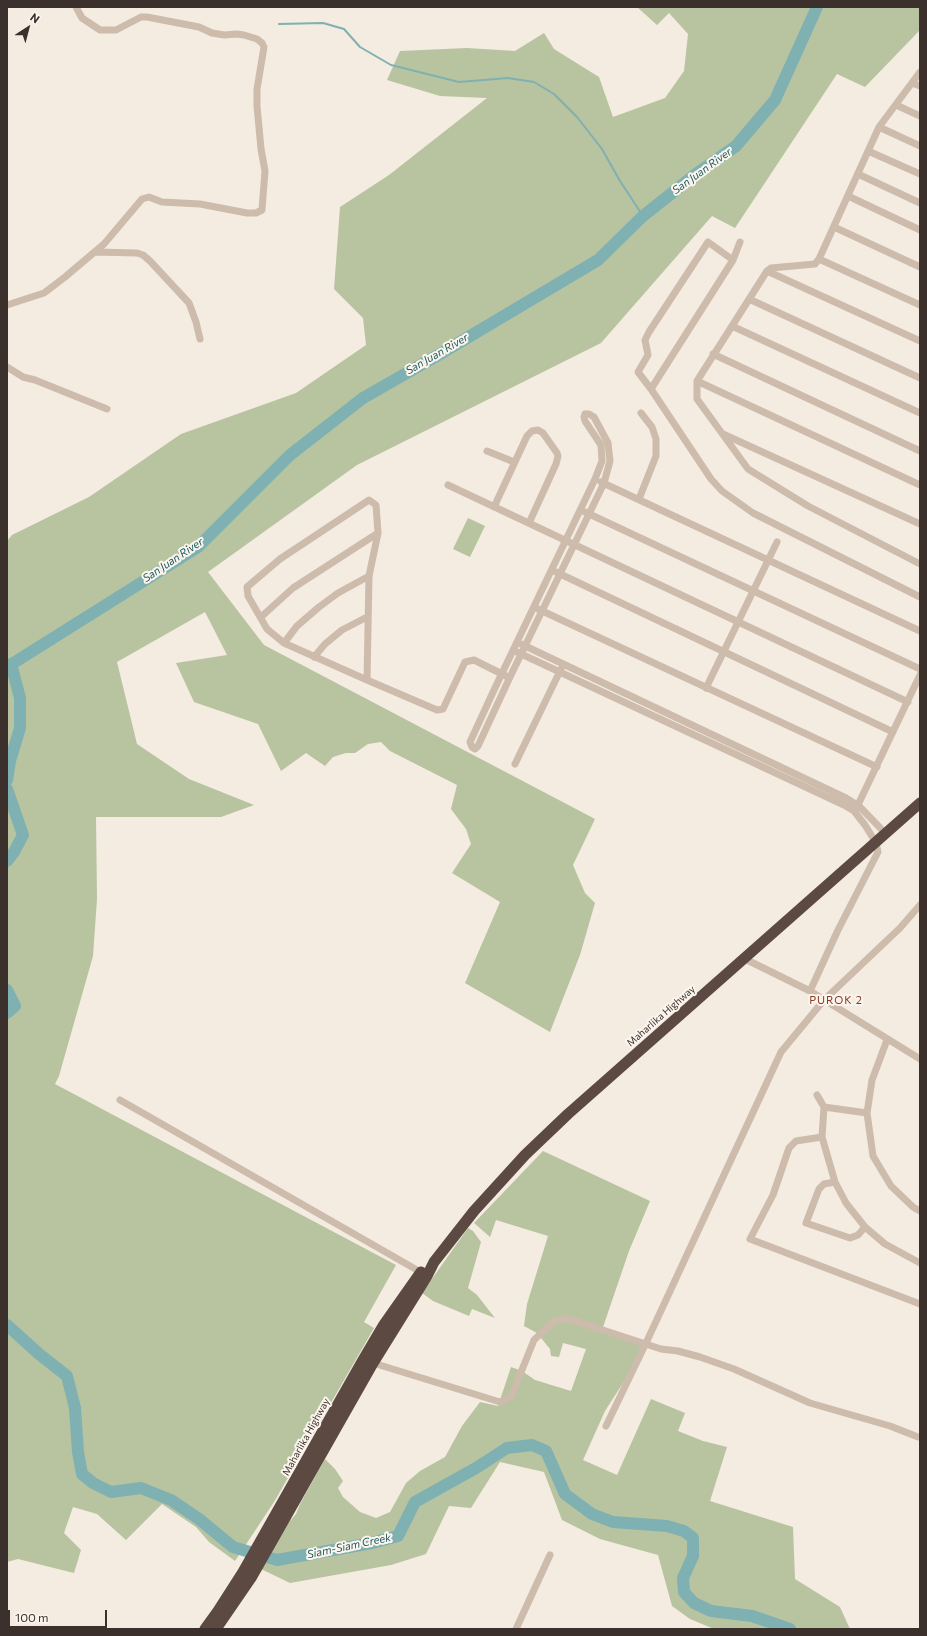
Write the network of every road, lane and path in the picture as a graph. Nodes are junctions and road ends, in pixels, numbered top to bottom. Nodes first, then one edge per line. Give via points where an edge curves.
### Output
1 (76, 7) edge
2 (920, 72) edge
3 (912, 83) junction
4 (920, 86) edge
5 (896, 105) junction
6 (920, 116) edge
7 (879, 127) junction
8 (920, 146) edge
9 (868, 151) junction
10 (858, 174) junction
11 (920, 174) edge
12 (848, 196) junction
13 (920, 203) edge
14 (834, 227) junction
15 (920, 230) edge
16 (740, 242) dead end
17 (94, 252) junction
18 (819, 259) junction
19 (733, 260) junction
20 (920, 267) edge
21 (768, 271) junction
22 (749, 299) junction
23 (920, 305) edge
24 (7, 306) edge
25 (732, 326) junction
26 (200, 339) dead end
27 (920, 341) edge
28 (713, 354) junction
29 (7, 368) edge
30 (920, 378) edge
31 (697, 381) junction
32 (651, 389) junction
33 (107, 409) dead end
34 (640, 412) dead end
35 (920, 414) edge
36 (721, 433) junction
37 (487, 451) dead end
38 (920, 451) edge
39 (514, 462) junction
40 (595, 479) junction
41 (604, 483) junction
42 (448, 485) dead end
43 (920, 485) edge
44 (639, 499) junction
45 (494, 507) junction
46 (580, 510) junction
47 (589, 514) junction
48 (529, 523) junction
49 (920, 524) edge
50 (378, 533) junction
51 (566, 540) junction
52 (777, 542) dead end
53 (574, 544) junction
54 (768, 560) junction
55 (920, 564) edge
56 (552, 570) junction
57 (560, 574) junction
58 (369, 576) junction
59 (753, 591) junction
60 (920, 597) edge
61 (534, 608) junction
62 (542, 611) junction
63 (261, 617) junction
64 (367, 617) junction
65 (738, 622) junction
66 (920, 631) edge
67 (517, 642) junction
68 (284, 643) junction
69 (525, 646) junction
70 (513, 650) junction
71 (724, 652) junction
72 (521, 654) junction
73 (314, 657) junction
74 (563, 665) junction
75 (920, 669) edge
76 (559, 672) junction
77 (502, 674) junction
78 (920, 675) edge
79 (510, 677) junction
80 (367, 680) junction
81 (706, 688) junction
82 (908, 702) junction
83 (893, 732) junction
84 (515, 764) dead end
85 (877, 767) junction
86 (920, 803) edge
87 (856, 809) junction
88 (886, 834) junction
89 (876, 843) junction
90 (920, 905) edge
91 (745, 959) junction
92 (810, 991) junction
93 (824, 1000) junction
94 (887, 1040) junction
95 (920, 1059) edge
96 (816, 1095) dead end
97 (120, 1100) dead end
98 (824, 1107) junction
99 (867, 1113) junction
100 (822, 1137) junction
101 (835, 1182) junction
102 (920, 1211) edge
103 (866, 1227) junction
104 (920, 1263) edge
105 (424, 1274) junction
106 (920, 1304) edge
107 (646, 1343) junction
108 (374, 1363) junction
109 (606, 1426) dead end
110 (918, 1437) dead end
111 (274, 1528) junction
112 (550, 1555) dead end
113 (247, 1575) junction
114 (205, 1629) edge
115 (216, 1629) edge
116 (516, 1629) edge

1 - 17 street via 82,18 100,30 116,30 147,17 199,27 212,34 244,35 257,39 264,48 257,89 265,171 262,210 248,213 200,204 162,202 149,197 137,204
2 - 3 street
3 - 4 street
3 - 5 street
5 - 6 street
5 - 7 street
7 - 8 street
7 - 9 street
9 - 10 street
9 - 11 street
10 - 12 street
10 - 13 street
12 - 14 street
12 - 15 street
14 - 18 street
14 - 20 street
16 - 19 street
17 - 24 street via 44,293
17 - 26 street via 137,253 150,260 189,303
18 - 21 street via 815,264 771,268
18 - 23 street
19 - 32 street
19 - 32 street via 708,242 649,332 645,340 648,355 638,372
21 - 22 street
21 - 27 street
22 - 25 street
22 - 30 street
25 - 28 street
25 - 35 street
28 - 31 street
28 - 38 street
29 - 33 street via 23,377
31 - 36 street via 697,399
31 - 43 street
32 - 60 street via 711,479 722,491 754,513
34 - 44 street via 652,427 656,439 656,456
36 - 49 street
36 - 55 street via 748,469 808,506
37 - 39 street
39 - 45 street
39 - 48 street via 526,436 532,431 538,430 542,433 557,453 556,464
40 - 41 street
40 - 41 street via 602,460 601,445 585,421 585,414 594,417 608,443 610,461
40 - 46 street
41 - 44 street
41 - 47 street
42 - 45 street
44 - 54 street
45 - 48 street
46 - 47 street
46 - 51 street
47 - 53 street
47 - 59 street
48 - 51 street
50 - 58 street
50 - 63 street via 293,588
50 - 63 street via 376,505 369,500 280,559 247,587 248,596
51 - 53 street
51 - 56 street
52 - 54 street
53 - 57 street
53 - 65 street
54 - 59 street
54 - 66 street
56 - 57 street
56 - 61 street
57 - 62 street
57 - 71 street
58 - 64 street
58 - 68 street via 319,607 297,626
59 - 65 street
59 - 75 street
61 - 62 street
61 - 67 street
62 - 69 street
62 - 81 street
63 - 68 street via 267,628
64 - 73 street via 342,630 324,644
64 - 80 street
65 - 71 street
65 - 82 street
67 - 69 street
67 - 70 street
68 - 73 street
69 - 72 street
69 - 74 street
70 - 72 street
70 - 77 street
71 - 81 street
71 - 83 street
72 - 76 street
72 - 79 street
73 - 80 street
74 - 76 street
74 - 87 street via 846,798
76 - 84 street
76 - 87 street
77 - 79 street
77 - 79 street via 470,742 472,747 478,746
77 - 80 street via 474,660 465,662 443,709 437,710
78 - 82 street
81 - 85 street
82 - 83 street
83 - 85 street
85 - 87 street
86 - 88 highway, Maharlika Highway
87 - 88 street
87 - 89 street
88 - 89 highway, Maharlika Highway
89 - 91 highway, Maharlika Highway
89 - 92 street via 878,852
90 - 93 street via 900,928
91 - 92 street
91 - 105 highway, Maharlika Highway via 539,1142 474,1211
92 - 93 street
93 - 94 street
93 - 107 street via 781,1052
94 - 95 street
94 - 99 street via 872,1080
96 - 98 street
97 - 105 street
98 - 99 street
98 - 100 street
99 - 102 street via 873,1156 891,1186
100 - 101 street
100 - 106 street via 796,1141 789,1148 773,1195 750,1239
101 - 103 street via 846,1203
101 - 103 street via 819,1188 806,1223 850,1238 858,1235
103 - 104 street via 885,1244
105 - 108 highway, Maharlika Highway
105 - 111 highway, Maharlika Highway via 384,1326 363,1360
107 - 108 street via 566,1318 553,1322 534,1340 511,1397 500,1402
107 - 109 street
107 - 110 street via 700,1357 734,1369 810,1403 890,1426
108 - 111 highway, Maharlika Highway
111 - 113 highway, Maharlika Highway
112 - 116 street
113 - 114 highway, Maharlika Highway
113 - 115 highway, Maharlika Highway

